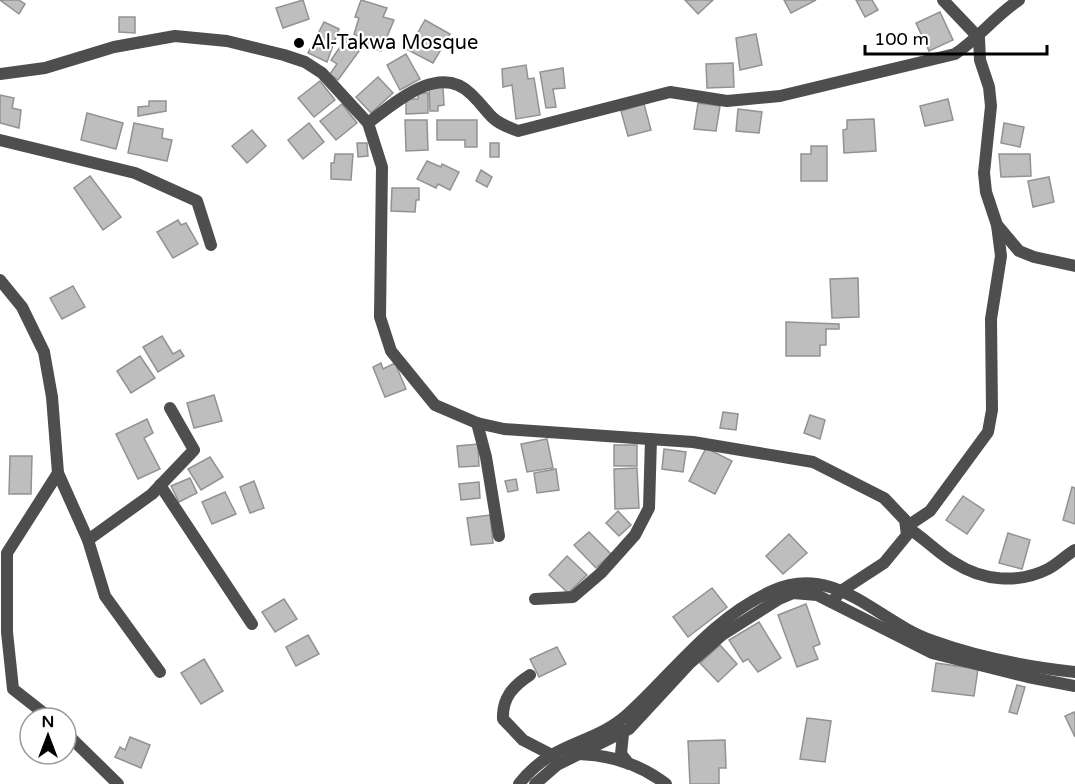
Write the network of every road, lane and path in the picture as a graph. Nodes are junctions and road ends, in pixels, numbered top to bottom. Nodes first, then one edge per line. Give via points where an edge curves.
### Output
1 (943, 0) edge
2 (1019, 0) edge
3 (979, 38) junction
4 (0, 74) edge
5 (368, 123) junction
6 (0, 140) edge
7 (997, 225) junction
8 (211, 245) dead end
9 (1075, 266) edge
10 (0, 280) edge
11 (170, 408) dead end
12 (477, 423) junction
13 (651, 439) junction
14 (58, 473) junction
15 (160, 485) junction
16 (906, 526) junction
17 (499, 536) dead end
18 (88, 540) junction
19 (1075, 550) edge
20 (841, 591) junction
21 (535, 599) dead end
22 (832, 602) junction
23 (252, 624) dead end
24 (160, 672) dead end
25 (1075, 672) edge
26 (530, 675) dead end
27 (1075, 686) edge
28 (35, 706) edge
29 (609, 727) junction
30 (623, 734) junction
31 (588, 738) junction
32 (604, 743) junction
33 (78, 745) edge
34 (550, 754) junction
35 (579, 754) junction
36 (617, 757) junction
37 (118, 784) edge
38 (519, 784) edge
39 (535, 784) edge
40 (666, 784) edge

1 - 3 street
2 - 3 street via 999,13
3 - 5 street via 955,54 780,96 727,101 670,92 518,131 494,122 470,92 449,82 435,82 405,95
3 - 7 street via 991,106 984,173
4 - 5 street via 45,68 124,45 175,36 199,37 305,62 322,73
5 - 12 street via 382,167 380,317 391,351 435,405
6 - 8 street via 135,173 196,201
7 - 9 street via 1019,251
7 - 16 street via 1001,256 991,319 992,410 988,432 930,511
10 - 14 street via 22,307 44,352
11 - 15 street via 194,450
12 - 13 street via 504,429
12 - 17 street
13 - 16 street via 813,462 884,498
13 - 21 street via 649,508 635,535 573,597
14 - 18 street
14 - 28 street via 6,552 6,632 13,689
15 - 18 street
15 - 23 street
16 - 19 street via 954,563 993,578 1020,579 1050,568
16 - 20 street via 908,535 884,563
18 - 24 street via 105,596
20 - 22 street
20 - 25 street via 933,641
20 - 29 street via 814,581 771,591 702,638 626,716
22 - 27 street via 932,653
22 - 30 street via 805,592 779,599 722,635
26 - 34 street via 508,694 503,719 523,740
29 - 31 street
29 - 32 street
30 - 32 street
30 - 36 street
31 - 32 street
31 - 34 street
32 - 35 street
32 - 36 street
33 - 37 street
34 - 38 street
35 - 36 street
35 - 39 street via 557,765
36 - 40 street

